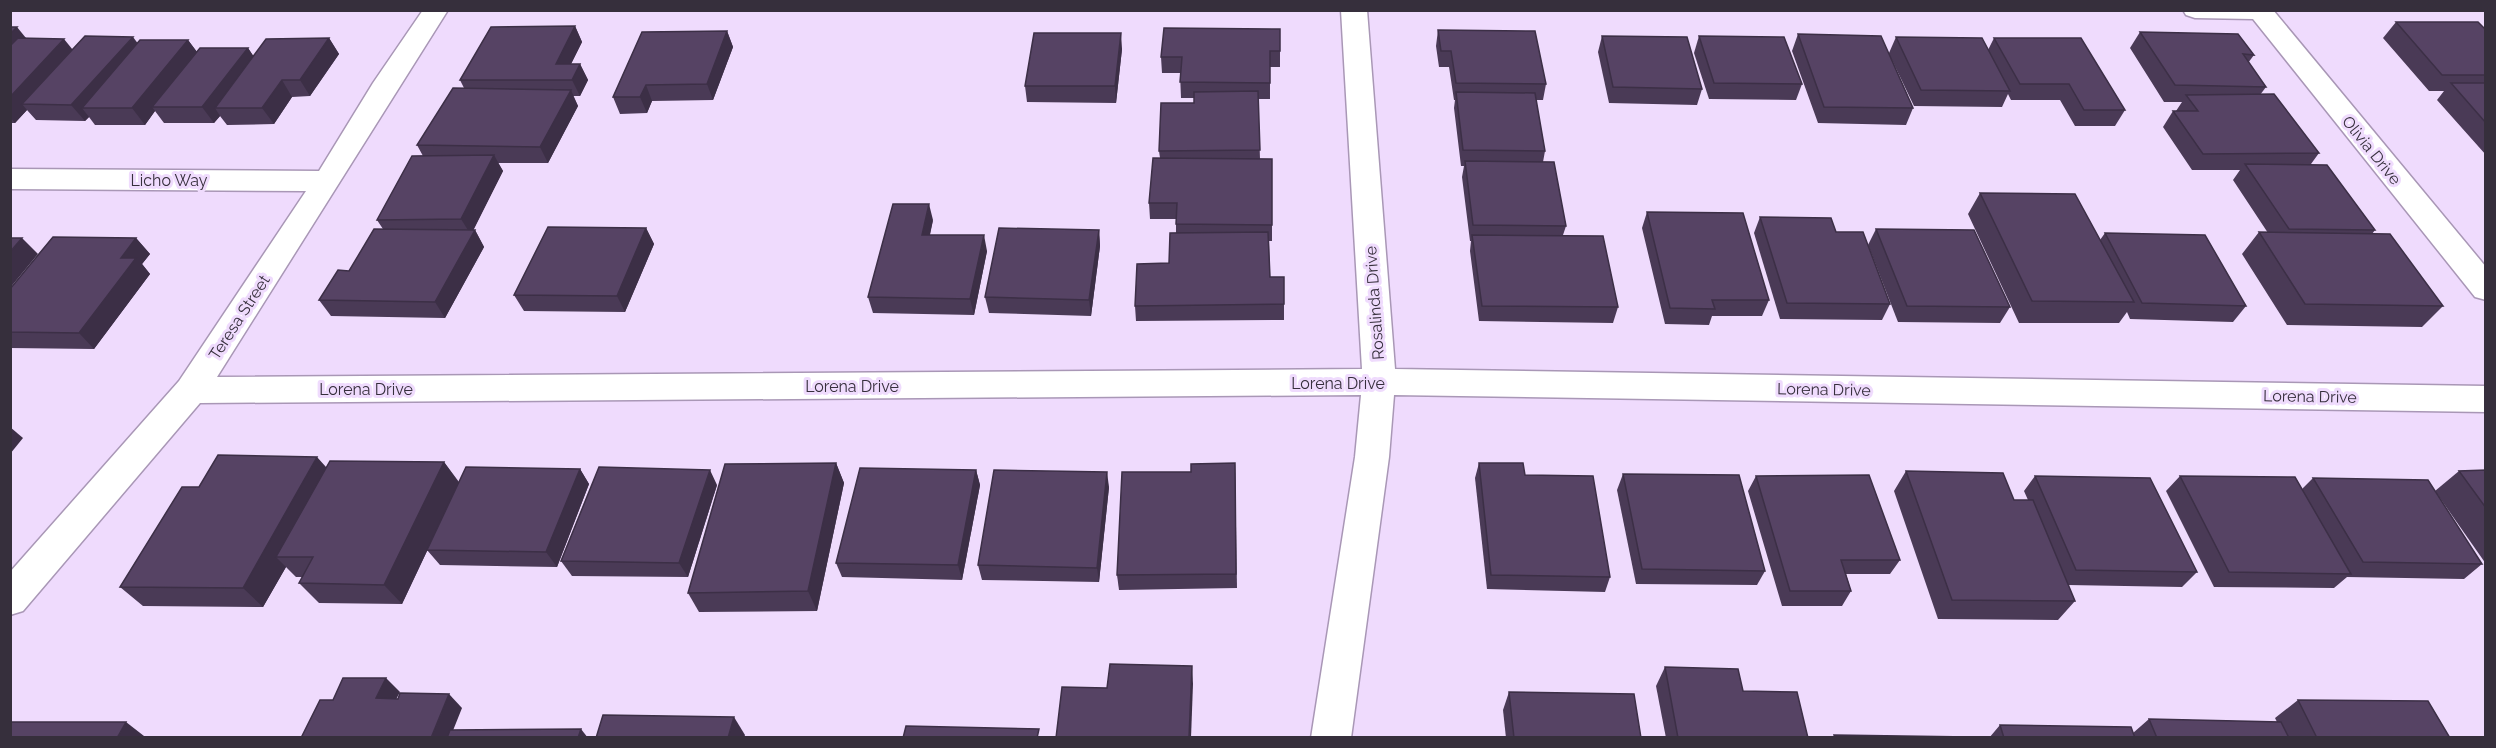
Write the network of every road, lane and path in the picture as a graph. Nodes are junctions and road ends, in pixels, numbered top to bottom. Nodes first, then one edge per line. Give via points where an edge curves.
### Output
1 (436, 10) edge
2 (1354, 10) edge
3 (2195, 10) edge
4 (2260, 11) edge
5 (10, 179) edge
6 (327, 181) junction
7 (2486, 289) edge
8 (1379, 382) junction
9 (191, 390) junction
10 (2486, 399) edge
11 (10, 599) edge
12 (1331, 738) edge

1 - 6 street, Teresa Street
2 - 8 street, Rosalinda Drive
3 - 4 street
4 - 7 street, Olivia Drive
5 - 6 street, Licho Way
6 - 9 street, Teresa Street
8 - 9 street, Lorena Drive
8 - 10 street, Lorena Drive
8 - 12 street, Rosalinda Drive
9 - 11 street, Teresa Street

